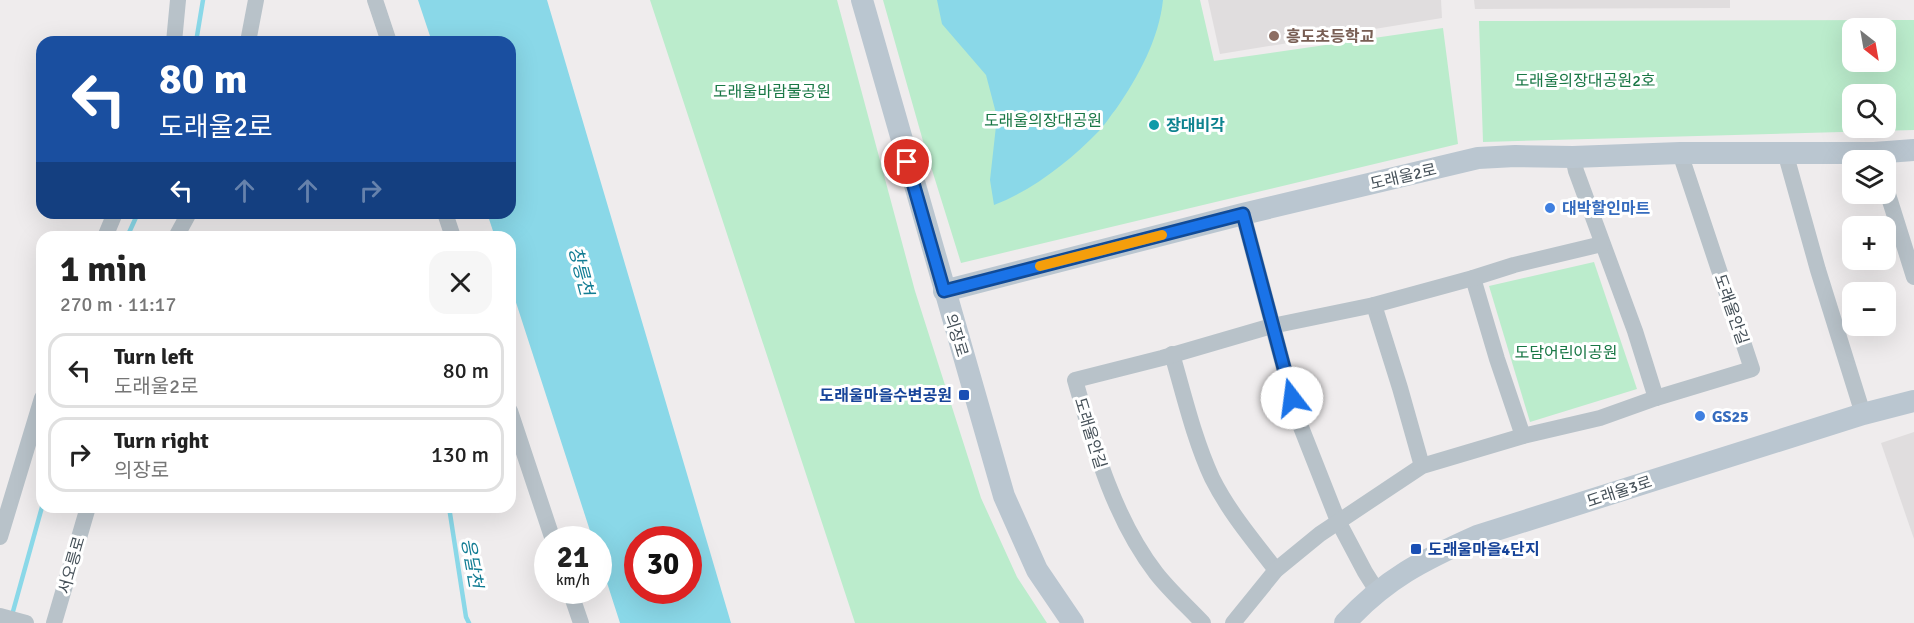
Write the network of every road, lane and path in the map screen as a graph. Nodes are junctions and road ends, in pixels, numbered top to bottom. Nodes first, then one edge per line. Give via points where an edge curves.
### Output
1 (178, 0) edge
2 (256, 0) edge
3 (375, 0) edge
4 (862, 0) edge
5 (175, 36) edge
6 (249, 36) edge
7 (387, 36) edge
8 (1914, 150) edge
9 (1785, 152) junction
10 (1680, 153) junction
11 (1896, 153) edge
12 (1842, 155) edge
13 (1573, 157) junction
14 (1891, 204) edge
15 (1243, 214) junction
16 (1602, 243) junction
17 (1914, 277) edge
18 (1473, 278) junction
19 (944, 291) junction
20 (1374, 305) junction
21 (1272, 326) junction
22 (1172, 354) junction
23 (1656, 398) junction
24 (1914, 401) edge
25 (1863, 414) junction
26 (36, 418) edge
27 (516, 429) edge
28 (1522, 436) junction
29 (1422, 466) junction
30 (86, 513) edge
31 (1338, 521) junction
32 (548, 526) edge
33 (0, 537) edge
34 (1276, 570) junction
35 (1377, 591) junction
36 (574, 604) edge
37 (0, 616) edge
38 (26, 623) edge
39 (54, 623) edge
40 (581, 623) edge
41 (1072, 623) edge
42 (1203, 623) edge
43 (1233, 623) edge
44 (1345, 623) edge

1 - 5 street
2 - 6 street
3 - 7 street
4 - 19 street, 의장로
8 - 11 street, 도래울2로
9 - 10 street, 도래울2로
9 - 12 street, 도래울2로
9 - 25 street
10 - 13 street, 도래울2로
10 - 23 street, 도래울안길 via 1752,369
13 - 15 street, 도래울2로 via 1478,158
13 - 16 street
14 - 17 street
15 - 19 street, 도래울2로
15 - 21 street
16 - 18 street, 도래울안길
16 - 23 street
18 - 20 street, 도래울안길
18 - 28 street
19 - 41 street, 의장로 via 1004,496 1037,570
20 - 21 street, 도래울안길
20 - 29 street
21 - 22 street, 도래울안길
21 - 31 street via 1297,417
22 - 34 street via 1212,478 1232,513
22 - 42 street, 도래울안길 via 1075,380 1101,470 1136,541 1156,573
23 - 28 street, 도래울안길 via 1600,418
24 - 25 street, 도래울3로
25 - 35 street, 도래울3로 via 1477,536 1400,574
26 - 33 street
27 - 32 street
28 - 29 street, 도래울안길
29 - 31 street, 도래울안길
30 - 39 street, 서오릉로
31 - 34 street, 도래울안길
31 - 35 street
34 - 43 street, 도래울안길
35 - 44 street, 도래울3로
36 - 40 street
37 - 38 street

